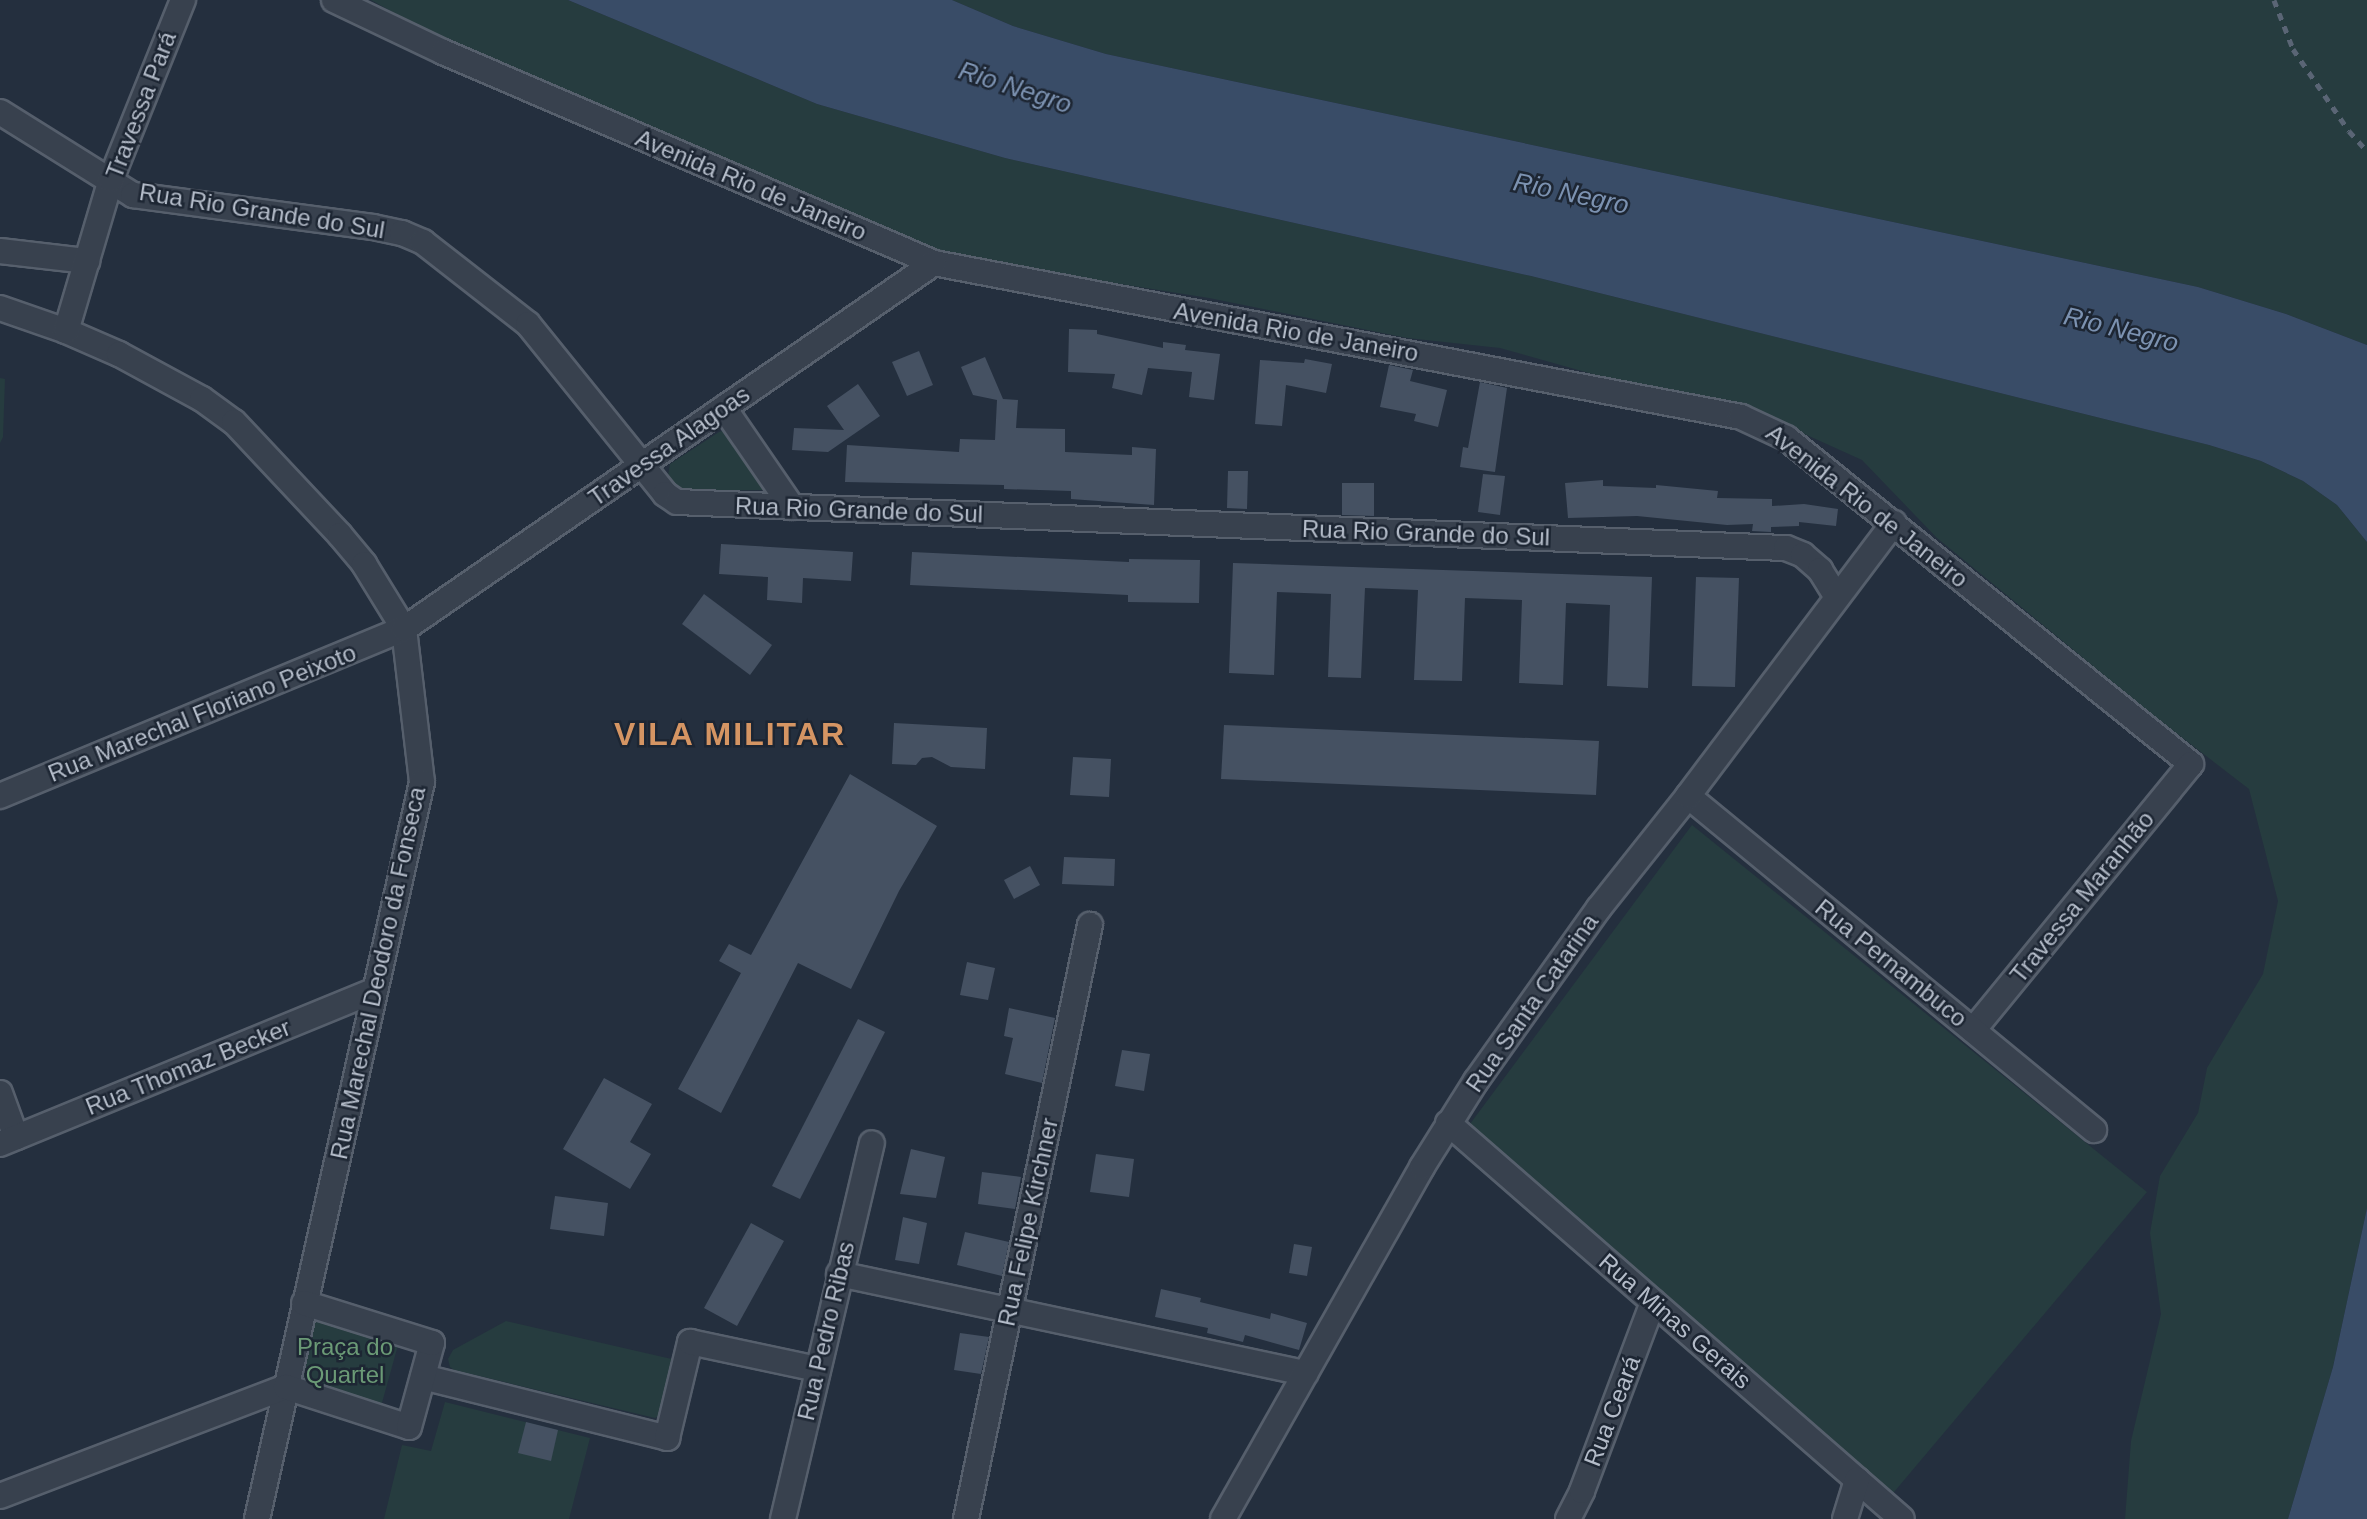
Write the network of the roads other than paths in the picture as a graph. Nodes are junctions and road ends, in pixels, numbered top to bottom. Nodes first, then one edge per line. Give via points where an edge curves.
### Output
1 (183, 0) edge
2 (334, 0) edge
3 (0, 112) edge
4 (111, 179) junction
5 (0, 251) edge
6 (87, 261) junction
7 (934, 262) junction
8 (0, 308) edge
9 (0, 317) edge
10 (31, 320) junction
11 (66, 331) junction
12 (724, 408) junction
13 (641, 465) junction
14 (792, 507) junction
15 (1894, 523) junction
16 (1837, 597) junction
17 (404, 629) junction
18 (2191, 764) joint
19 (0, 796) edge
20 (1688, 796) junction
21 (1090, 925) dead end
22 (375, 990) junction
23 (1973, 1030) junction
24 (0, 1093) edge
25 (1448, 1123) junction
26 (2094, 1130) dead end
27 (8, 1140) edge
28 (872, 1143) dead end
29 (839, 1274) junction
30 (1653, 1302) junction
31 (304, 1303) junction
32 (1010, 1310) junction
33 (817, 1369) junction
34 (1306, 1373) junction
35 (423, 1377) junction
36 (286, 1387) junction
37 (1857, 1480) junction
38 (0, 1496) edge
39 (257, 1519) edge
40 (783, 1519) edge
41 (966, 1519) edge
42 (1223, 1519) edge
43 (1568, 1519) edge
44 (1845, 1519) edge
45 (1902, 1519) edge

1 - 4 street, Travessa Pará
2 - 7 street, Avenida Rio de Janeiro via 443,52
3 - 4 street, Rua Rio Grande do Sul
4 - 6 street, Travessa Pará
4 - 13 street, Rua Rio Grande do Sul via 133,195 373,227 423,242 528,324
5 - 6 street
6 - 11 street, Travessa Pará
7 - 12 street, Travessa Alagoas
7 - 15 street, Avenida Rio de Janeiro via 1741,417 1786,438
8 - 10 street
9 - 10 street
10 - 11 street, Rua Marechal Deodoro da Fonseca
11 - 17 street, Rua Marechal Deodoro da Fonseca via 158,373 234,422 364,564
12 - 13 street, Travessa Alagoas
12 - 14 street
13 - 14 street, Rua Rio Grande do Sul via 677,502
13 - 17 street, Travessa Alagoas
14 - 16 street, Rua Rio Grande do Sul via 1786,548 1820,570
15 - 16 street, Rua Santa Catarina
15 - 18 street, Avenida Rio de Janeiro
16 - 20 street, Rua Santa Catarina
17 - 19 street, Rua Marechal Floriano Peixoto
17 - 22 street, Rua Marechal Deodoro da Fonseca via 422,782
18 - 23 street, Travessa Maranhão
20 - 23 street, Rua Pernambuco
20 - 25 street, Rua Santa Catarina via 1599,908
21 - 32 street, Rua Felipe Kirchner
22 - 27 street, Rua Thomaz Becker
22 - 31 street, Rua Marechal Deodoro da Fonseca
23 - 26 street, Rua Pernambuco
24 - 27 street
25 - 30 street, Rua Minas Gerais
25 - 34 street, Rua Santa Catarina
28 - 29 street, Rua Pedro Ribas
29 - 32 street
29 - 33 street, Rua Pedro Ribas
30 - 37 street, Rua Minas Gerais
30 - 43 street, Rua Ceará
31 - 35 street via 431,1342
31 - 36 street, Rua Marechal Deodoro da Fonseca
32 - 34 street
32 - 41 street, Rua Felipe Kirchner
33 - 35 street via 690,1342 667,1438
33 - 40 street, Rua Pedro Ribas
34 - 42 street, Rua Santa Catarina
35 - 36 street via 406,1428
36 - 38 street
36 - 39 street, Rua Marechal Deodoro da Fonseca
37 - 44 street
37 - 45 street, Rua Minas Gerais

